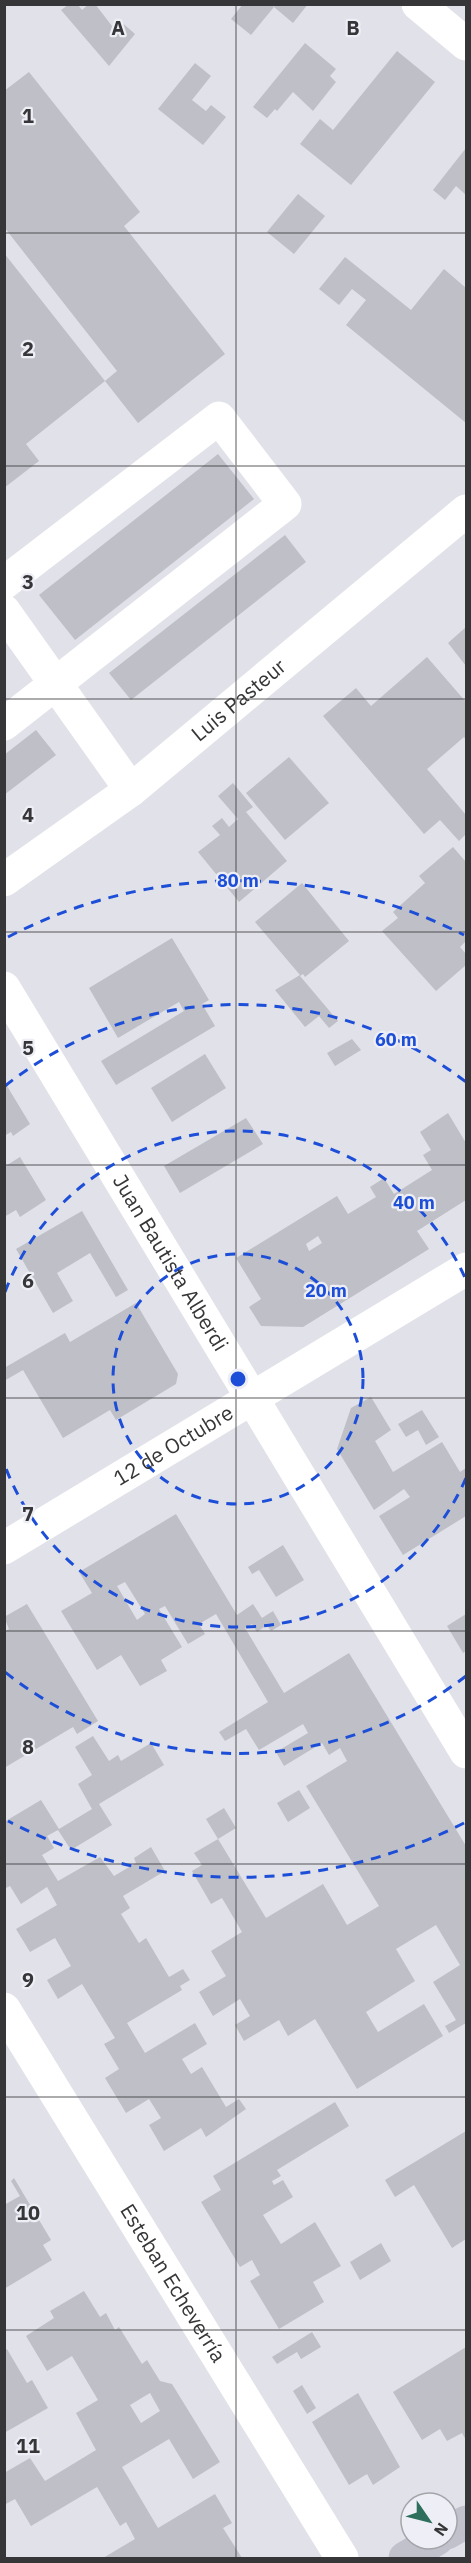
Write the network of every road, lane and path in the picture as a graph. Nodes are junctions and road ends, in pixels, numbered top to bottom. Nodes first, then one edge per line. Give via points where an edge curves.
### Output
1 (418, 4) edge
2 (466, 44) edge
3 (466, 512) edge
4 (4, 583) edge
5 (4, 611) edge
6 (56, 683) junction
7 (4, 724) edge
8 (130, 790) junction
9 (4, 880) edge
10 (4, 988) edge
11 (466, 1269) edge
12 (252, 1398) junction
13 (4, 1548) edge
14 (466, 1752) edge
15 (4, 2009) edge
16 (418, 2551) edge
17 (342, 2559) edge
18 (405, 2559) edge

1 - 2 street
3 - 8 street, Luis Pasteur
4 - 6 street via 219,418 285,504
5 - 6 street
6 - 7 street
6 - 8 street
8 - 9 street, Luis Pasteur
10 - 12 street, Juan Bautista Alberdi
11 - 12 street, 12 de Octubre
12 - 13 street, 12 de Octubre
12 - 14 street, Juan Bautista Alberdi
15 - 17 street, Esteban Echeverría
16 - 18 street

